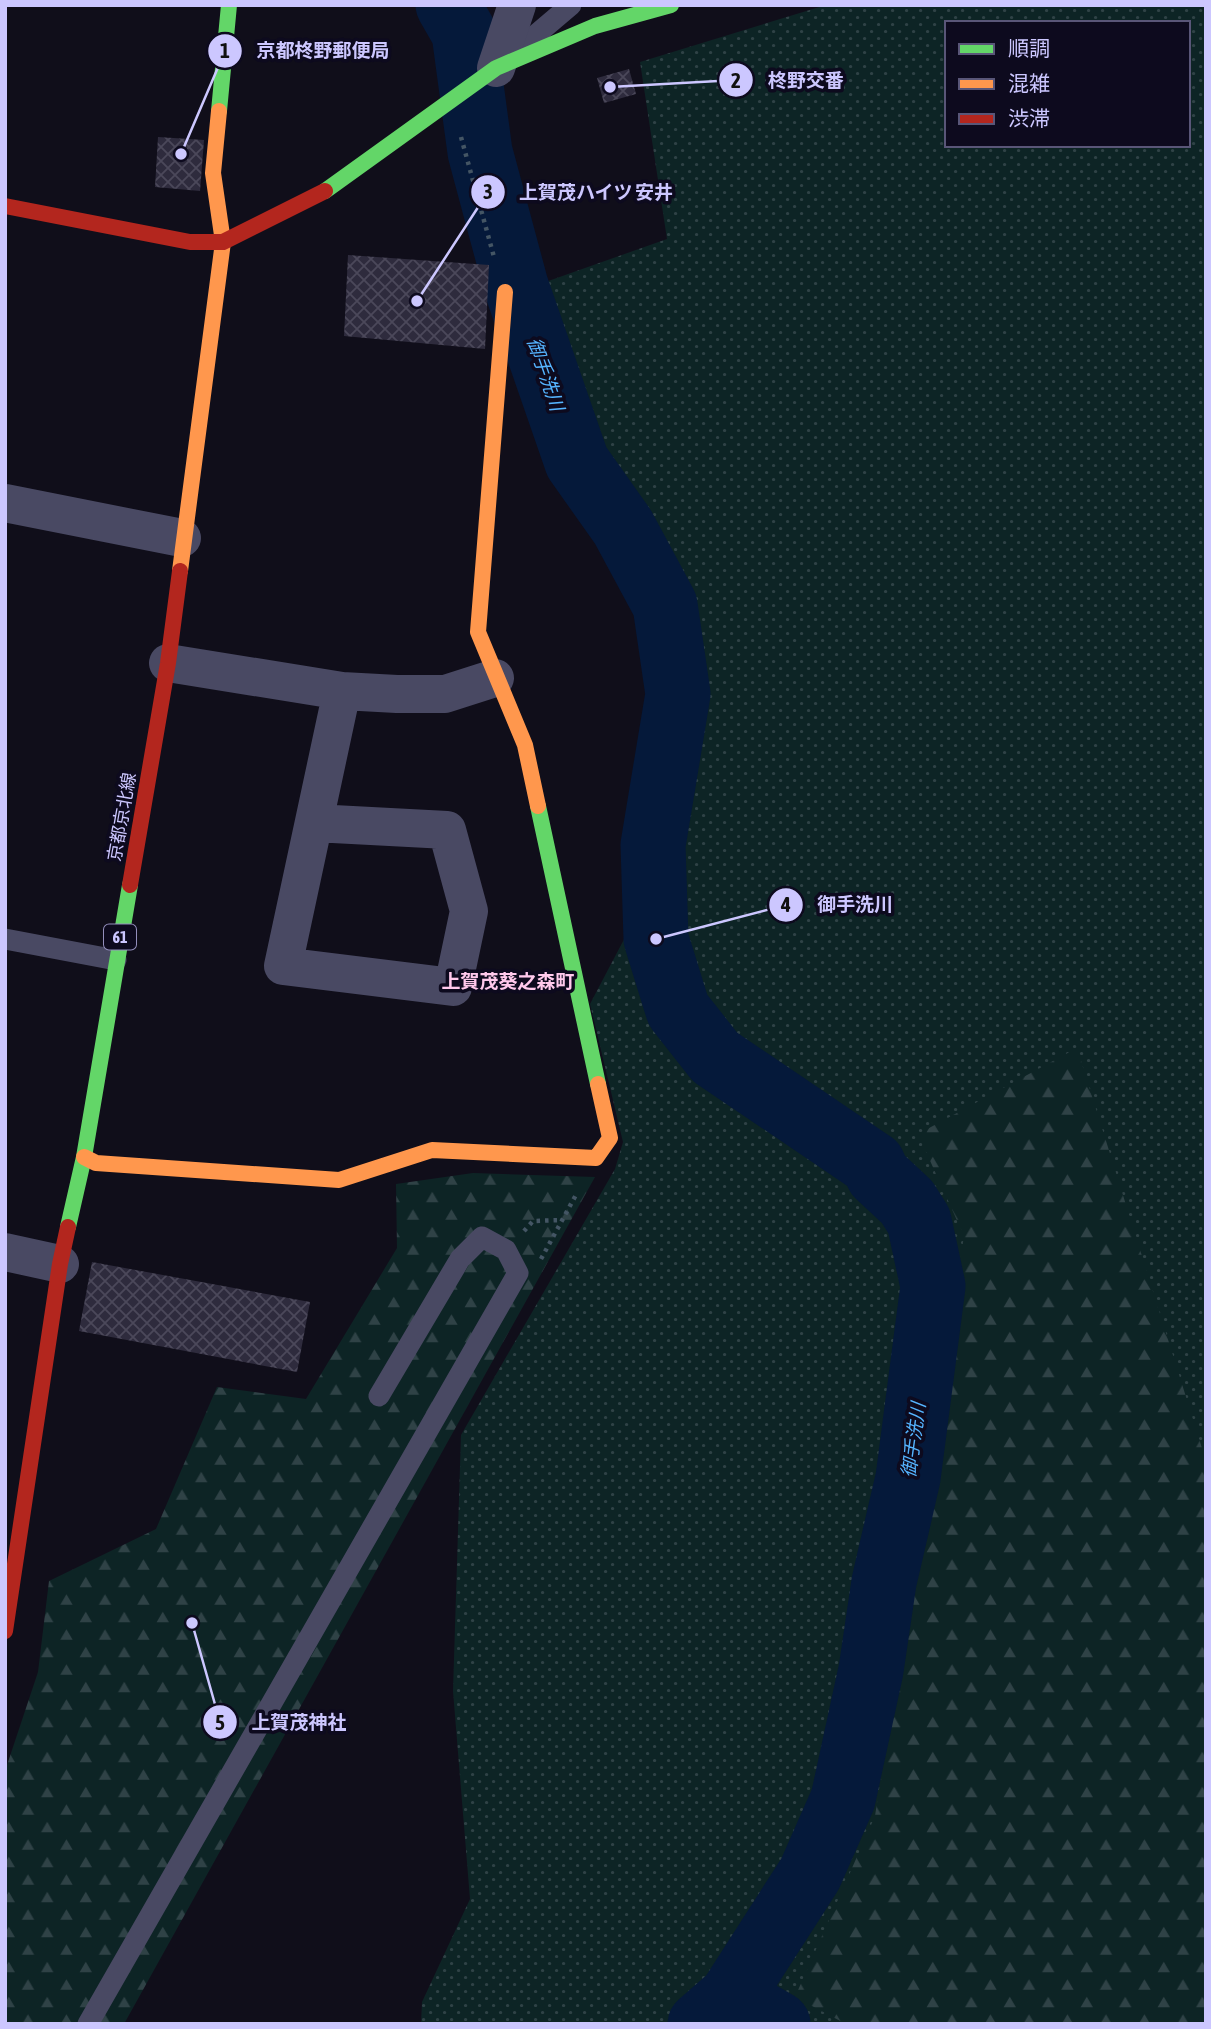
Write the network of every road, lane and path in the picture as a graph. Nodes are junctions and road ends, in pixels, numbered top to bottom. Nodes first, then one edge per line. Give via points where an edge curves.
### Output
1 (229, 5) edge
2 (517, 5) edge
3 (571, 5) edge
4 (671, 5) edge
5 (496, 68) junction
6 (451, 100) junction
7 (5, 206) edge
8 (223, 242) junction
9 (505, 292) joint
10 (5, 502) edge
11 (182, 538) junction
12 (168, 663) junction
13 (495, 678) junction
14 (342, 691) junction
15 (314, 823) junction
16 (5, 939) edge
17 (116, 960) junction
18 (84, 1157) junction
19 (596, 1158) junction
20 (562, 1220) junction
21 (506, 1250) junction
22 (5, 1252) edge
23 (60, 1264) junction
24 (538, 1264) dead end
25 (379, 1396) dead end
26 (9, 1578) edge
27 (5, 1630) edge
28 (88, 2024) edge

1 - 8 street, 京都京北線 / 61 via 213,173
2 - 5 street
3 - 5 lane
4 - 5 street via 595,26
5 - 6 street
6 - 8 street via 322,193
6 - 9 path
7 - 8 street via 190,242
8 - 11 street, 京都京北線 / 61
9 - 13 street via 478,632
10 - 11 street
11 - 12 street, 京都京北線 / 61
12 - 14 street
12 - 17 street, 京都京北線 / 61
13 - 14 street via 445,694
13 - 19 street via 526,745 610,1138
14 - 15 street
15 - 15 street via 283,966 453,987 469,911 447,830
16 - 17 lane
17 - 18 street, 京都京北線 / 61
18 - 19 street via 96,1163 339,1180 432,1150
18 - 23 street, 京都京北線 / 61
19 - 20 path
20 - 21 path via 533,1221
20 - 24 path
21 - 25 lane via 482,1237 460,1259
21 - 28 lane via 518,1273
22 - 23 street
23 - 26 street, 京都京北線 / 61
26 - 27 street, 京都京北線 / 61

